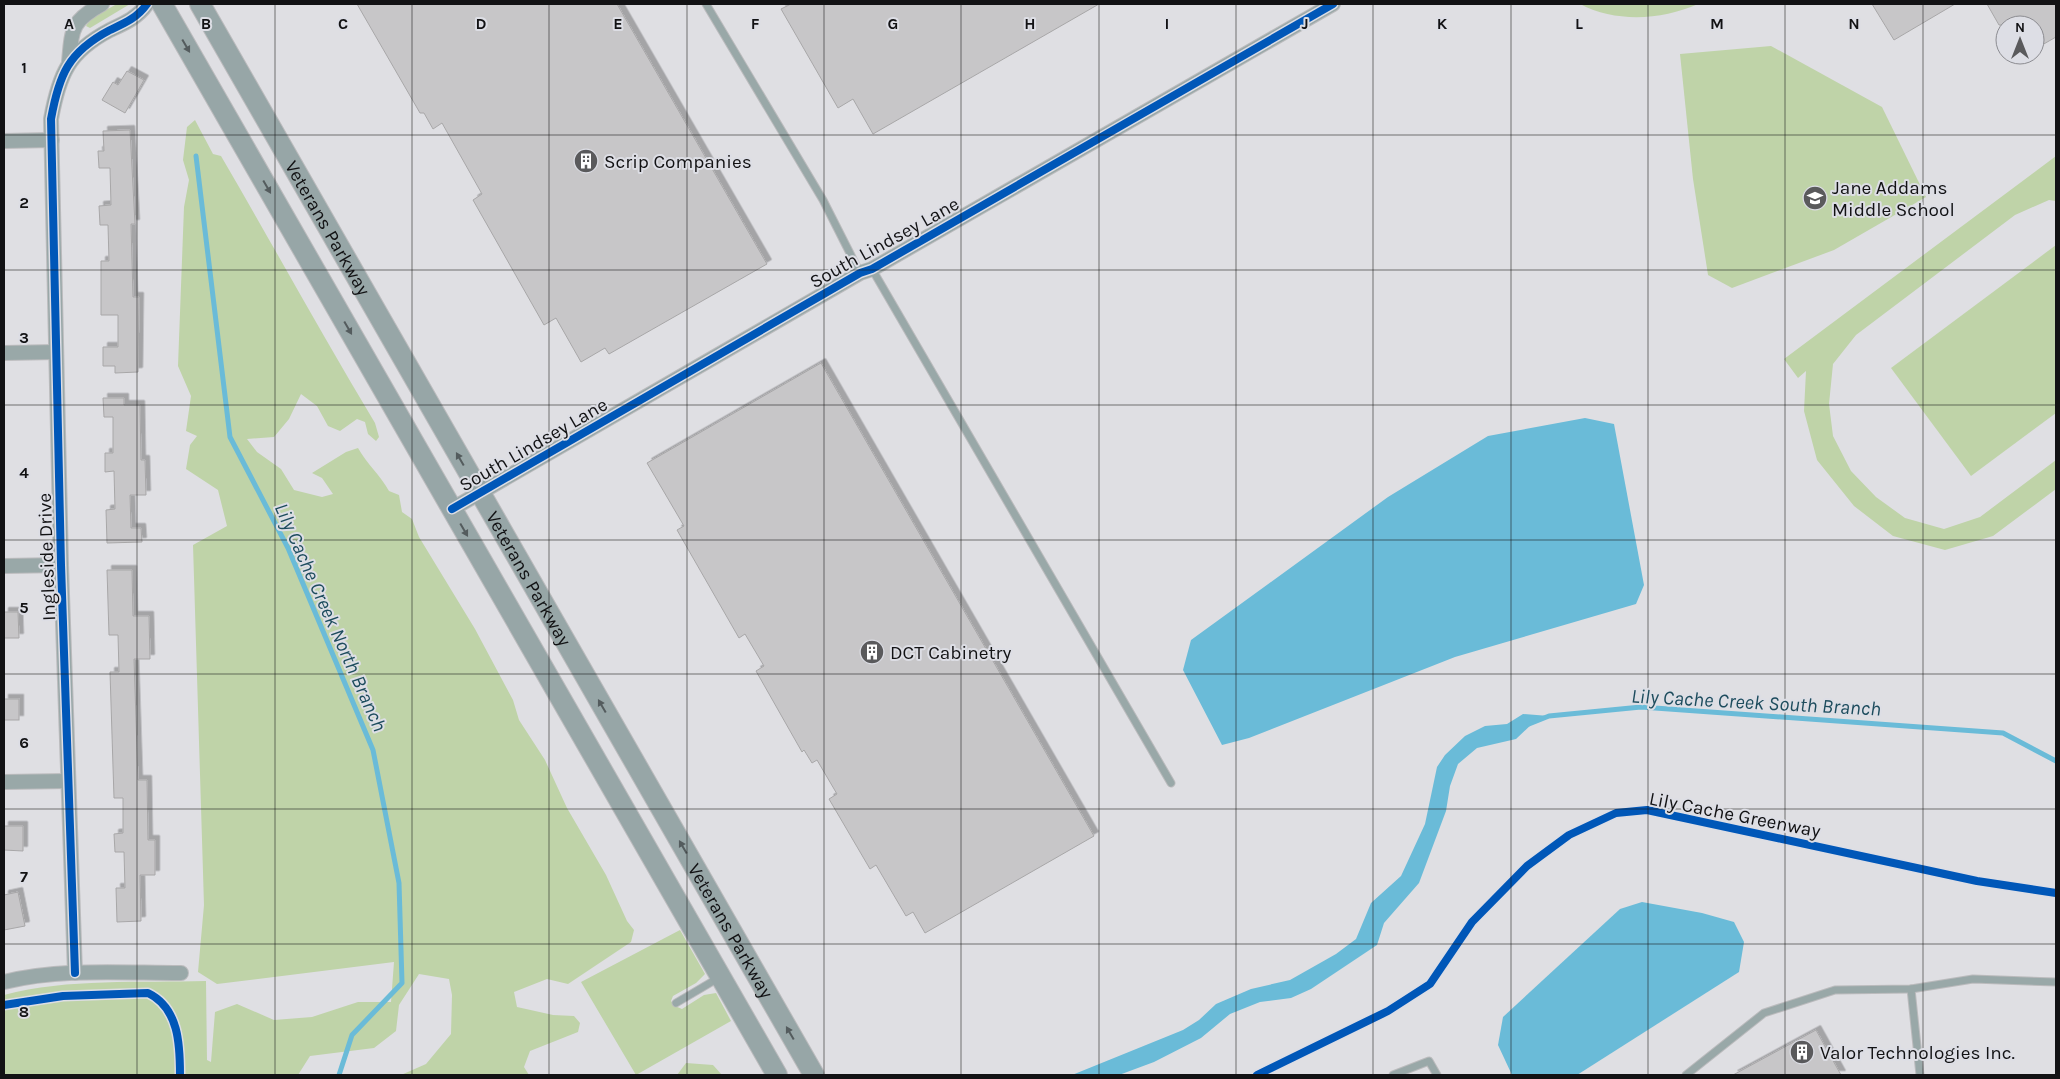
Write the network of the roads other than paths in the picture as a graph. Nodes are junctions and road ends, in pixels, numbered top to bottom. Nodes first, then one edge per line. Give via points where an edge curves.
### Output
1 (102, 4) edge
2 (146, 4) edge
3 (162, 4) edge
4 (200, 4) edge
5 (706, 4) edge
6 (1333, 4) edge
7 (69, 62) junction
8 (52, 140) junction
9 (4, 141) edge
10 (866, 271) junction
11 (56, 352) junction
12 (4, 353) edge
13 (480, 494) junction
14 (452, 509) junction
15 (61, 565) junction
16 (4, 566) edge
17 (68, 781) junction
18 (4, 782) edge
19 (1171, 783) dead end
20 (75, 973) junction
21 (181, 973) dead end
22 (721, 977) junction
23 (4, 982) edge
24 (2056, 982) edge
25 (1911, 989) junction
26 (676, 1003) dead end
27 (776, 1075) edge
28 (814, 1075) edge
29 (1393, 1075) edge
30 (1437, 1075) edge
31 (1686, 1075) edge
32 (1920, 1075) edge

1 - 7 street, Ingleside Drive via 82,14 71,33
2 - 7 street, Ingleside Drive via 139,16 98,36
3 -> 14 main road, Veterans Parkway
13 -> 4 main road, Veterans Parkway
5 - 10 lane
6 - 10 street, South Lindsey Lane
7 - 8 street, Ingleside Drive via 56,94 51,119
8 - 9 street
8 - 11 street, Ingleside Drive
10 - 13 street, South Lindsey Lane
10 - 19 lane
11 - 12 street
11 - 15 street, Ingleside Drive
13 - 14 street, South Lindsey Lane
28 -> 13 main road, Veterans Parkway
14 -> 22 main road, Veterans Parkway
15 - 16 street
15 - 17 street, Ingleside Drive
17 - 18 street
17 - 20 street, Ingleside Drive
20 - 21 street
20 - 23 street
22 - 26 lane
22 - 27 main road, Veterans Parkway
24 - 25 lane via 1973,979
25 - 31 lane via 1835,990 1764,1013
25 - 32 lane
29 - 30 lane via 1429,1061

